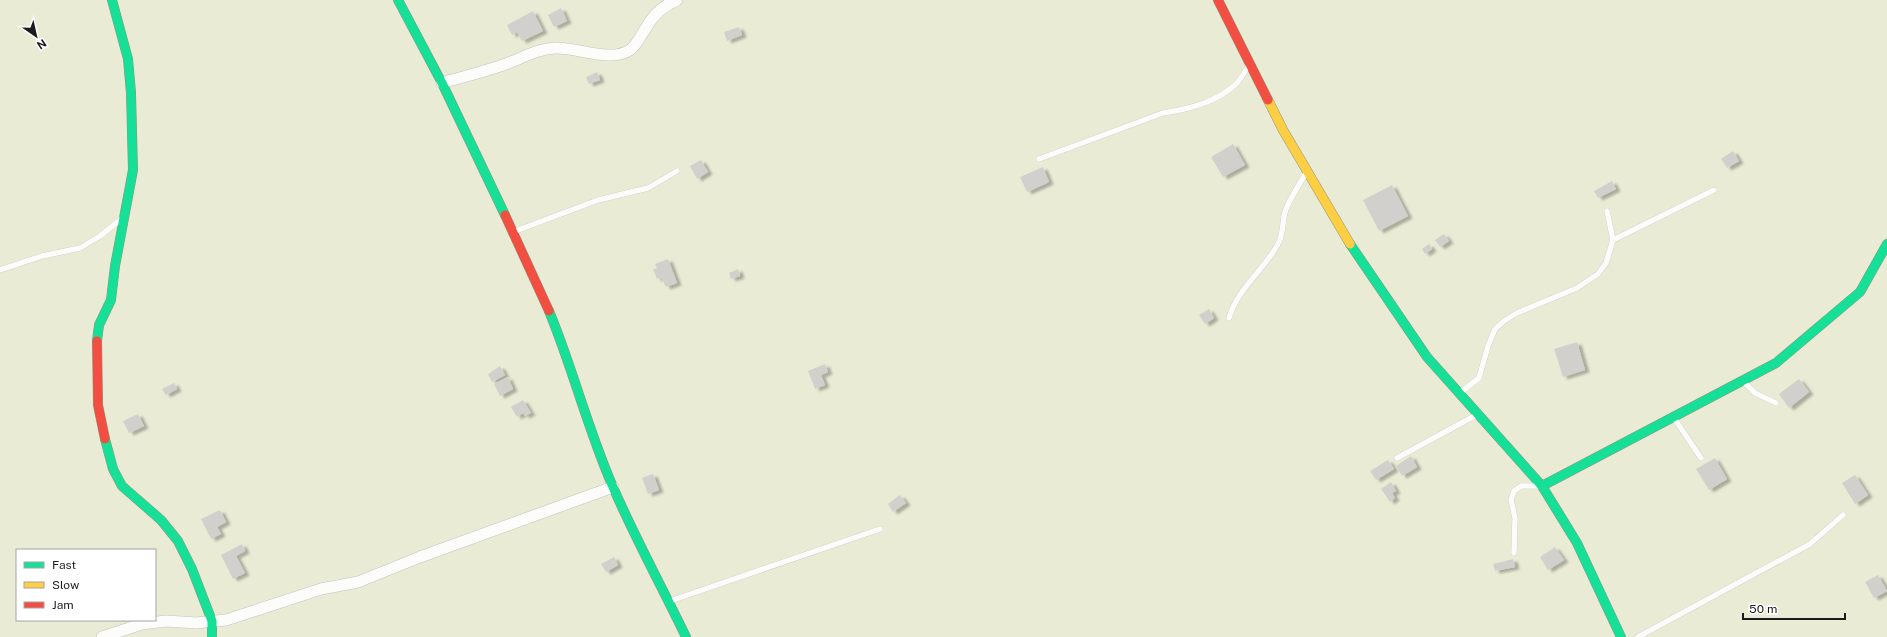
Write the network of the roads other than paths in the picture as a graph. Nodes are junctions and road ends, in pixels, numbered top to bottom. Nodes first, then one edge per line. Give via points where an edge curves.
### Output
1 (112, 0) edge
2 (398, 0) edge
3 (677, 0) edge
4 (1218, 0) edge
5 (1250, 65) junction
6 (442, 83) junction
7 (1039, 159) dead end
8 (677, 170) dead end
9 (1307, 172) junction
10 (1714, 190) dead end
11 (1607, 211) dead end
12 (125, 216) junction
13 (513, 232) junction
14 (1613, 240) junction
15 (1887, 244) edge
16 (0, 270) edge
17 (1229, 318) dead end
18 (1743, 381) junction
19 (1460, 393) junction
20 (1776, 402) dead end
21 (1478, 414) junction
22 (1674, 417) junction
23 (1397, 458) dead end
24 (1701, 458) dead end
25 (1542, 486) junction
26 (613, 487) junction
27 (1844, 515) dead end
28 (880, 529) dead end
29 (1514, 553) dead end
30 (669, 601) junction
31 (212, 621) junction
32 (102, 637) edge
33 (212, 637) edge
34 (686, 637) edge
35 (1621, 637) edge
36 (1638, 637) edge

1 - 12 street via 128,58 131,93 133,170
2 - 6 street
3 - 6 street via 669,3 650,20 630,50 598,55 570,49 542,50 504,65
4 - 5 street
5 - 7 lane via 1237,82 1218,98 1163,113
5 - 9 street
6 - 13 street
8 - 13 lane via 648,188 598,200
9 - 17 lane via 1285,212 1284,231 1278,245 1236,300
9 - 19 street via 1342,233 1391,304 1428,357
10 - 14 lane
11 - 14 lane
12 - 16 lane via 80,248 42,256
12 - 31 street via 111,300 99,325 96,349 98,406 106,445 113,469 122,486 161,520 178,541
13 - 26 street via 565,350
14 - 19 lane via 1606,263 1593,278 1577,288 1517,313 1495,329 1479,378
15 - 18 street via 1860,292 1776,363
18 - 20 lane via 1755,392
18 - 22 street
19 - 21 street
21 - 23 lane
21 - 25 street
22 - 24 lane
22 - 25 street
25 - 29 lane via 1521,486 1514,491 1511,500 1515,518
25 - 35 street via 1577,543
26 - 30 street
26 - 31 street via 358,582 321,589 226,620
27 - 36 lane via 1810,544
28 - 30 lane
30 - 34 street
31 - 32 street via 142,624
31 - 33 street

